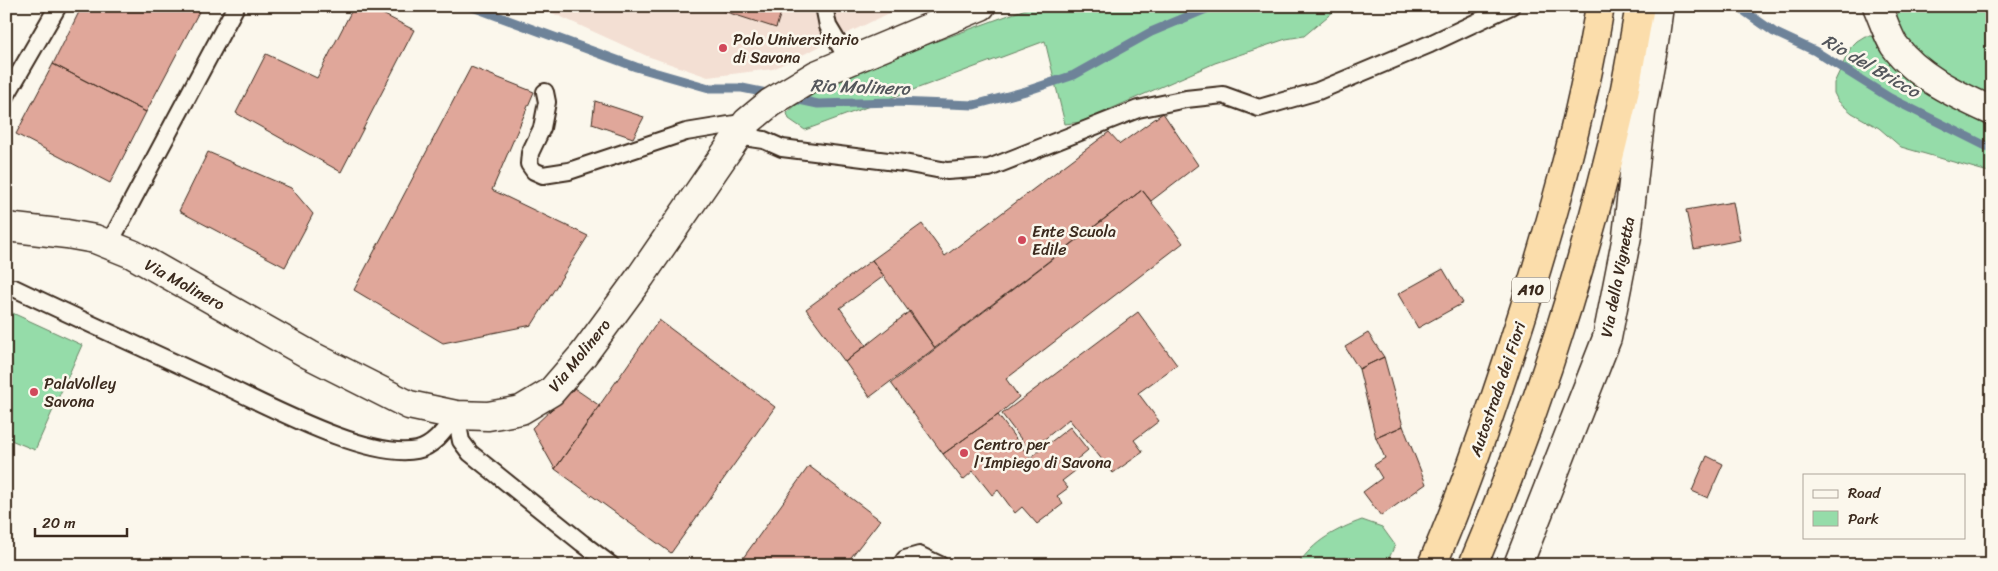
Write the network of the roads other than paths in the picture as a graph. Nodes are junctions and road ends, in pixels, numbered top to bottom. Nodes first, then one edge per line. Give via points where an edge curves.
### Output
1 (58, 6) edge
2 (236, 6) edge
3 (824, 6) edge
4 (981, 6) edge
5 (1511, 6) edge
6 (1600, 6) edge
7 (1640, 6) edge
8 (1659, 6) edge
9 (1877, 6) edge
10 (849, 61) junction
11 (545, 92) dead end
12 (6, 96) edge
13 (1992, 111) edge
14 (742, 129) junction
15 (6, 227) edge
16 (108, 246) junction
17 (14, 288) dead end
18 (456, 415) junction
19 (611, 565) edge
20 (901, 565) edge
21 (940, 565) edge
22 (1432, 565) edge
23 (1473, 565) edge
24 (1518, 565) edge

1 - 12 lane
2 - 16 lane
3 - 10 lane via 828,26
4 - 10 street, Via Molinero
5 - 14 lane via 1318,91 1259,108 1222,94 1138,109 989,168 948,171 782,148
6 - 22 highway, Autostrada dei Fiori / A10 via 1568,155 1534,279 1492,408
7 - 23 highway, A10 via 1622,103 1562,323 1525,432
8 - 24 street, Via della Vignetta via 1627,236 1607,338
9 - 13 street via 1893,44 1907,60 1942,87
10 - 14 street, Via Molinero via 803,82 770,103
11 - 14 lane via 547,102 542,128 530,153 529,164 543,175 569,171 686,132
14 - 18 street, Via Molinero via 641,276 583,355 551,392 521,410 488,416
15 - 16 street, Via Molinero via 67,234
16 - 18 street, Via Molinero via 132,254 360,382 409,405
17 - 18 lane via 300,421 354,441 394,452 419,450 436,440
18 - 19 lane via 461,441 470,453
20 - 21 lane via 904,559 919,555

